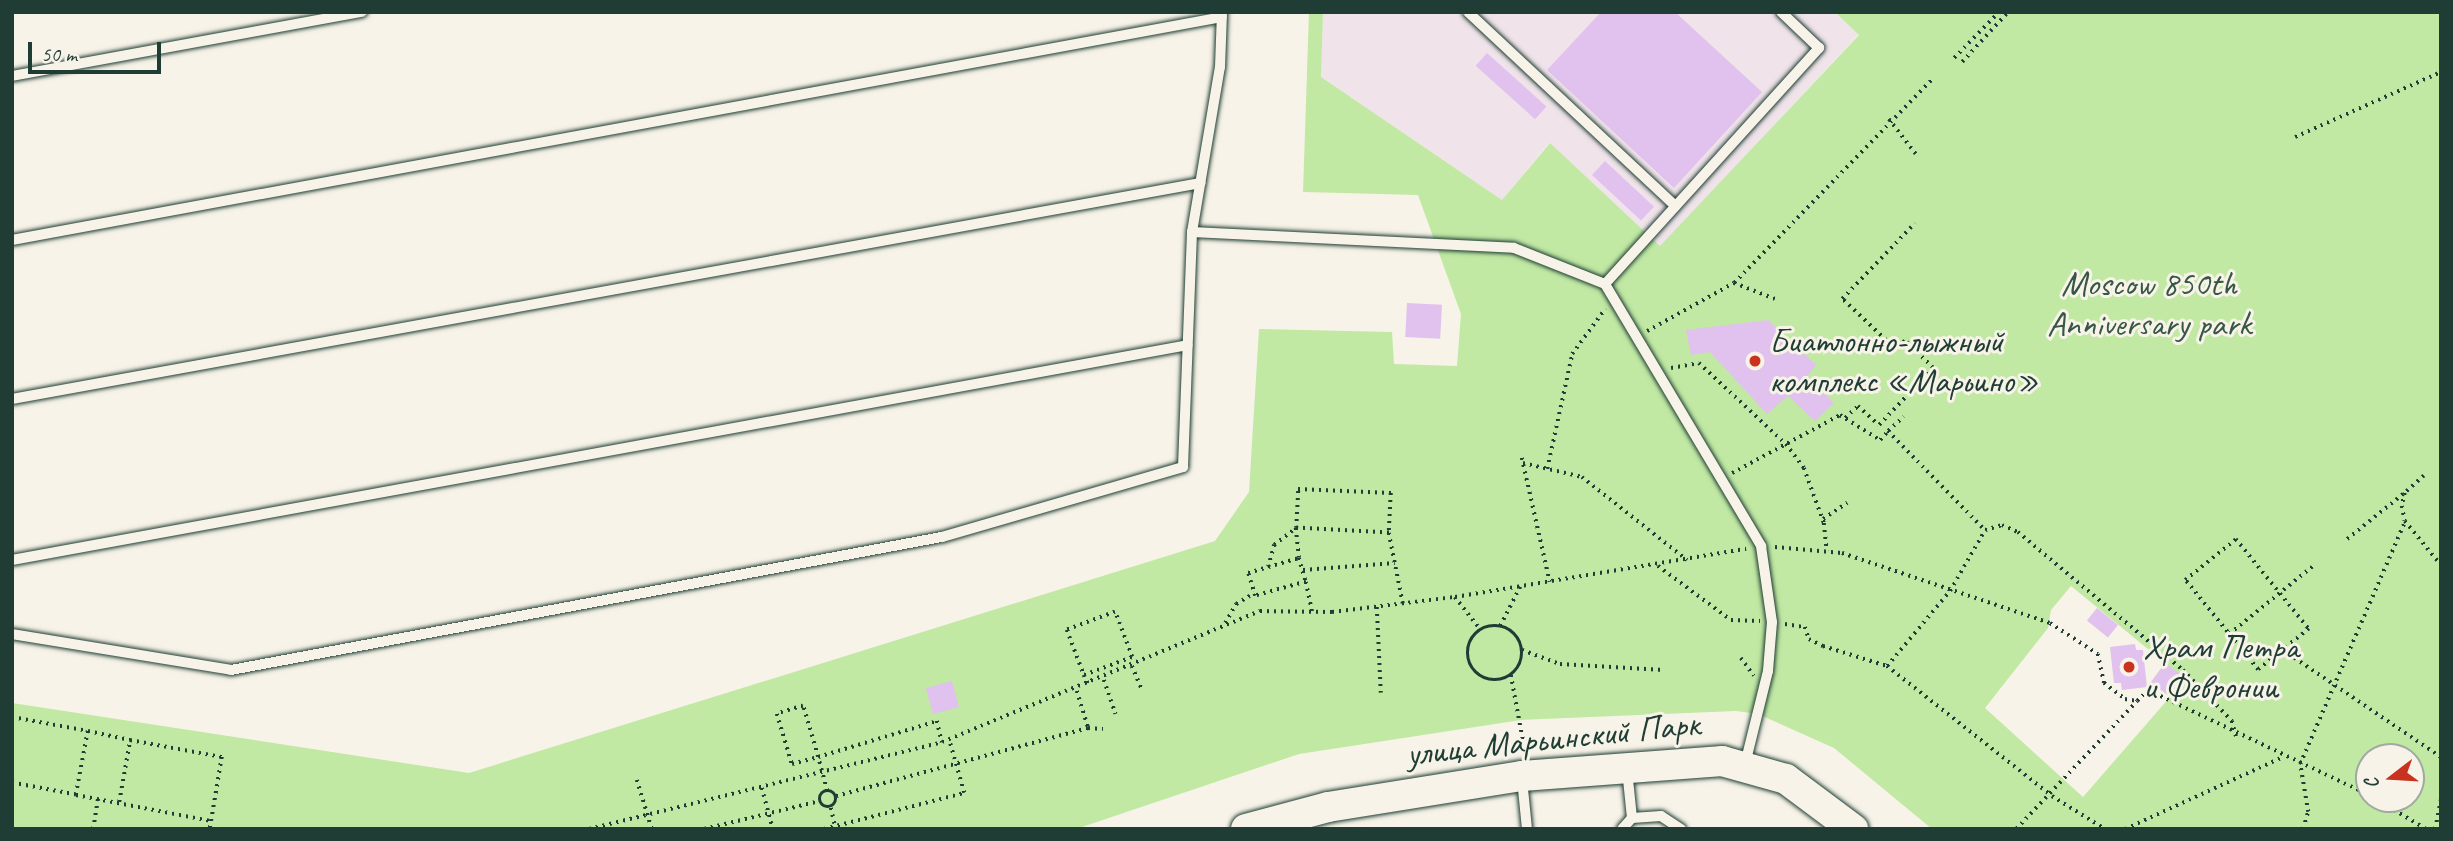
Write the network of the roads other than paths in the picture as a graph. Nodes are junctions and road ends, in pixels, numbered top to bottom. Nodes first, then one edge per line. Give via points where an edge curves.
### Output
1 (362, 12) edge
2 (1468, 12) edge
3 (1781, 12) edge
4 (1222, 15) edge
5 (12, 76) edge
6 (1201, 183) junction
7 (1675, 206) junction
8 (1192, 232) junction
9 (12, 240) edge
10 (1605, 284) junction
11 (1188, 345) junction
12 (12, 399) edge
13 (12, 560) edge
14 (12, 634) edge
15 (1745, 764) junction
16 (1627, 765) junction
17 (1522, 775) junction
18 (1632, 818) junction
19 (1257, 827) edge
20 (1527, 829) edge
21 (1622, 829) edge
22 (1681, 829) edge
23 (1853, 829) edge

1 - 5 lane
2 - 7 lane
3 - 7 lane via 1819,48
4 - 6 lane via 1220,67
4 - 9 lane
6 - 8 lane
6 - 12 lane
7 - 10 lane
8 - 10 lane via 1514,248
8 - 11 lane
10 - 15 lane via 1761,546 1772,622 1768,671
11 - 13 lane
11 - 14 lane via 1183,467 942,537 231,670
15 - 16 main road, улица Марьинский Парк
15 - 23 main road, улица Марьинский Парк via 1786,779
16 - 17 main road, улица Марьинский Парк
16 - 18 lane
17 - 19 main road, улица Марьинский Парк via 1391,795
17 - 20 lane
18 - 21 lane
18 - 22 lane via 1661,816

